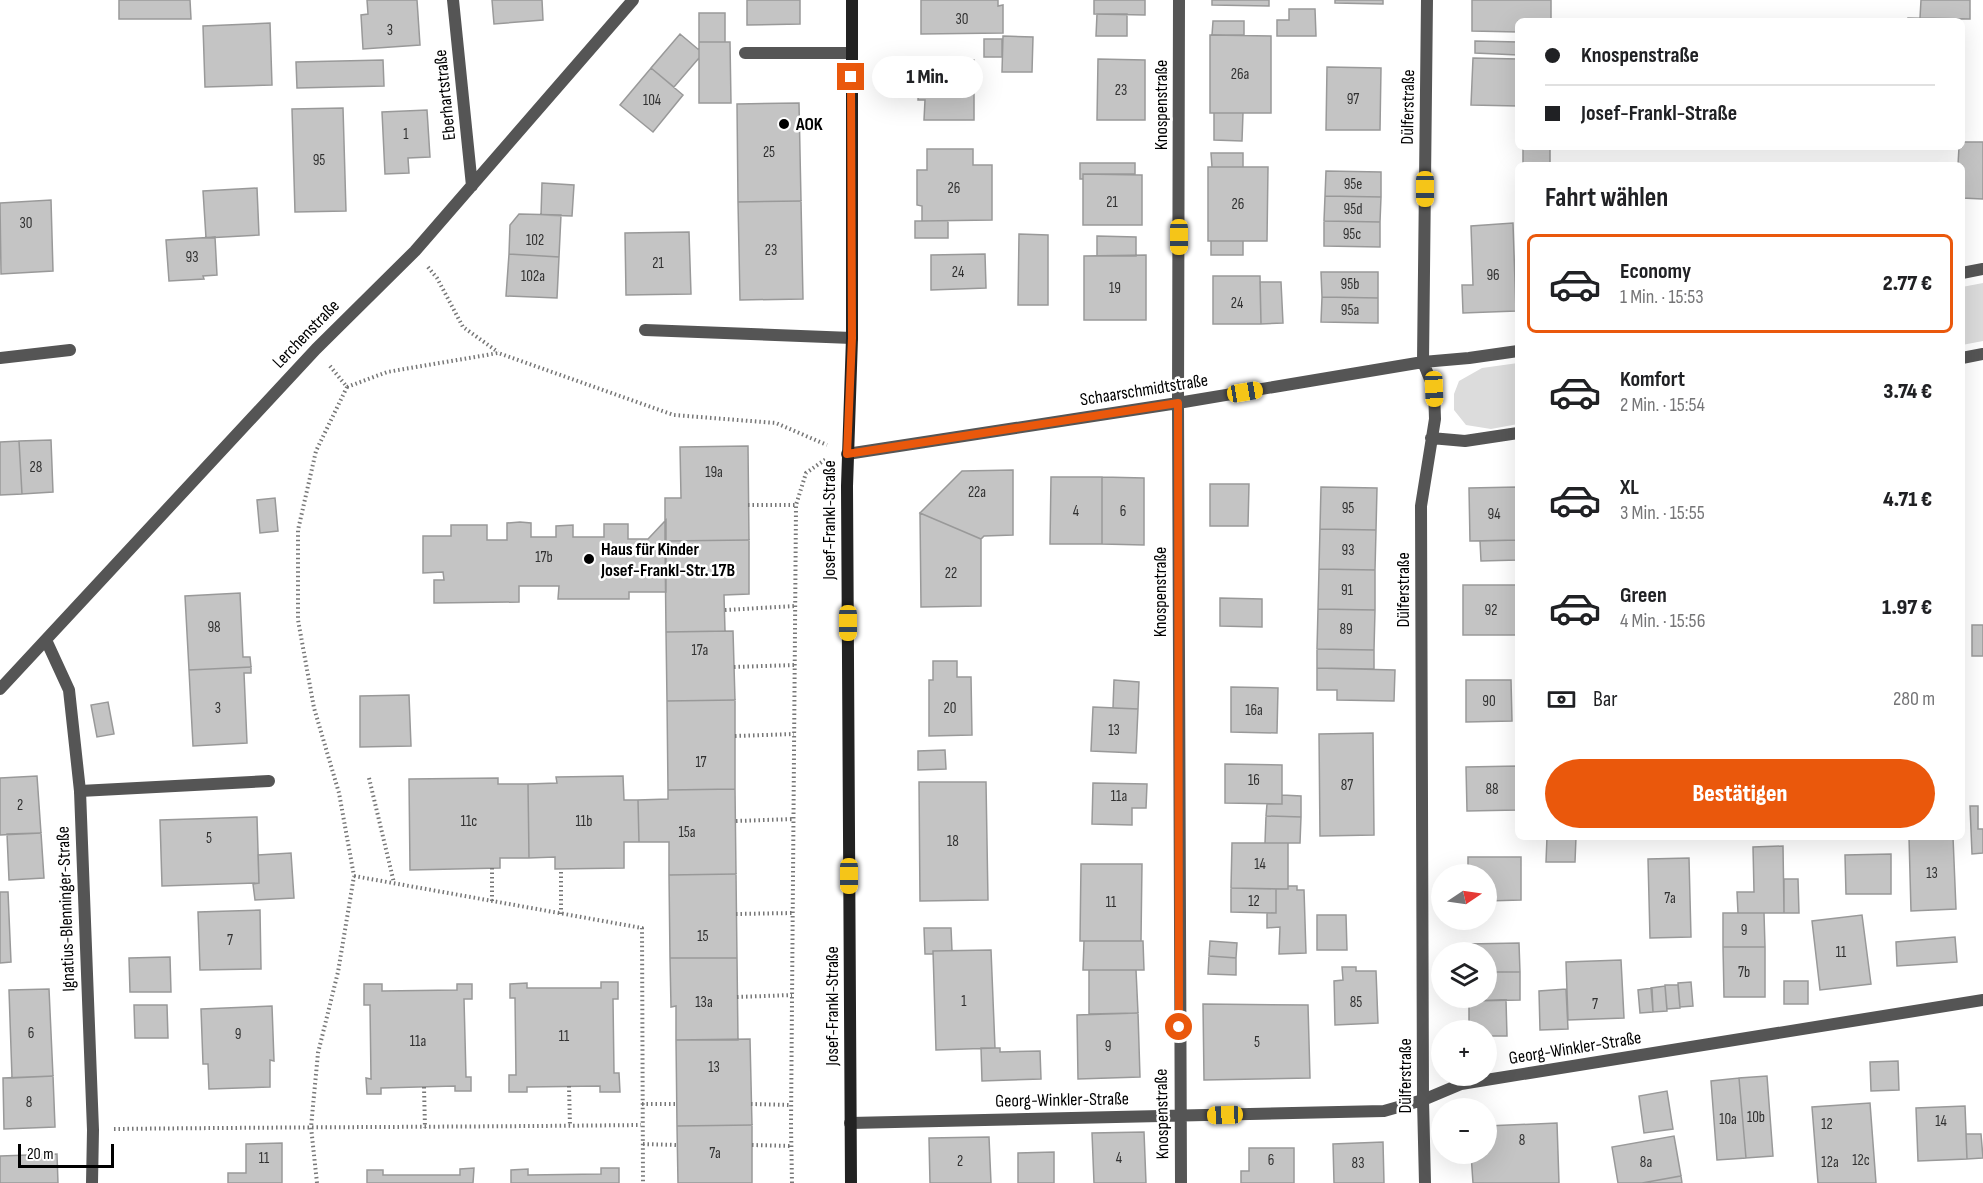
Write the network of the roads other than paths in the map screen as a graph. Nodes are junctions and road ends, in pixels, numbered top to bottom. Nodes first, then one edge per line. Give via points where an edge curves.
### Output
1 (453, 0) edge
2 (633, 0) edge
3 (852, 0) edge
4 (1179, 0) edge
5 (1427, 0) edge
6 (745, 53) dead end
7 (851, 53) junction
8 (472, 186) junction
9 (1983, 269) edge
10 (1965, 272) edge
11 (645, 330) dead end
12 (852, 338) junction
13 (70, 350) dead end
14 (1515, 351) edge
15 (1983, 354) edge
16 (1965, 357) edge
17 (0, 358) edge
18 (1423, 362) junction
19 (1178, 403) junction
20 (1515, 433) edge
21 (1431, 438) junction
22 (847, 454) junction
23 (46, 640) junction
24 (0, 689) edge
25 (269, 781) dead end
26 (80, 791) junction
27 (1983, 1000) edge
28 (1423, 1100) junction
29 (1179, 1116) junction
30 (850, 1123) junction
31 (92, 1183) edge
32 (851, 1183) edge
33 (1180, 1183) edge
34 (1425, 1183) edge

1 - 8 street, Eberhartstraße
2 - 8 street, Lerchenstraße
3 - 7 main road, Josef-Frankl-Straße
4 - 19 street, Knospenstraße
5 - 18 street, Dülferstraße
6 - 7 street
7 - 12 main road, Josef-Frankl-Straße
8 - 23 street, Lerchenstraße
9 - 10 street
11 - 12 street
12 - 22 main road, Josef-Frankl-Straße
13 - 17 street
14 - 18 street, Schaarschmidtstraße
15 - 16 street
18 - 19 street, Schaarschmidtstraße
18 - 21 street, Dülferstraße via 1434,389
19 - 22 street, Schaarschmidtstraße
19 - 29 street, Knospenstraße
20 - 21 street via 1466,441
21 - 28 street, Dülferstraße via 1421,506
22 - 30 main road, Josef-Frankl-Straße
23 - 24 street, Lerchenstraße
23 - 26 street, Ignatius-Blenninger-Straße via 69,690
25 - 26 street
26 - 31 street, Ignatius-Blenninger-Straße
27 - 28 street, Georg-Winkler-Straße via 1461,1084
28 - 29 street, Georg-Winkler-Straße via 1384,1111
28 - 34 street, Dülferstraße
29 - 30 street, Georg-Winkler-Straße
29 - 33 street, Knospenstraße
30 - 32 main road, Josef-Frankl-Straße

